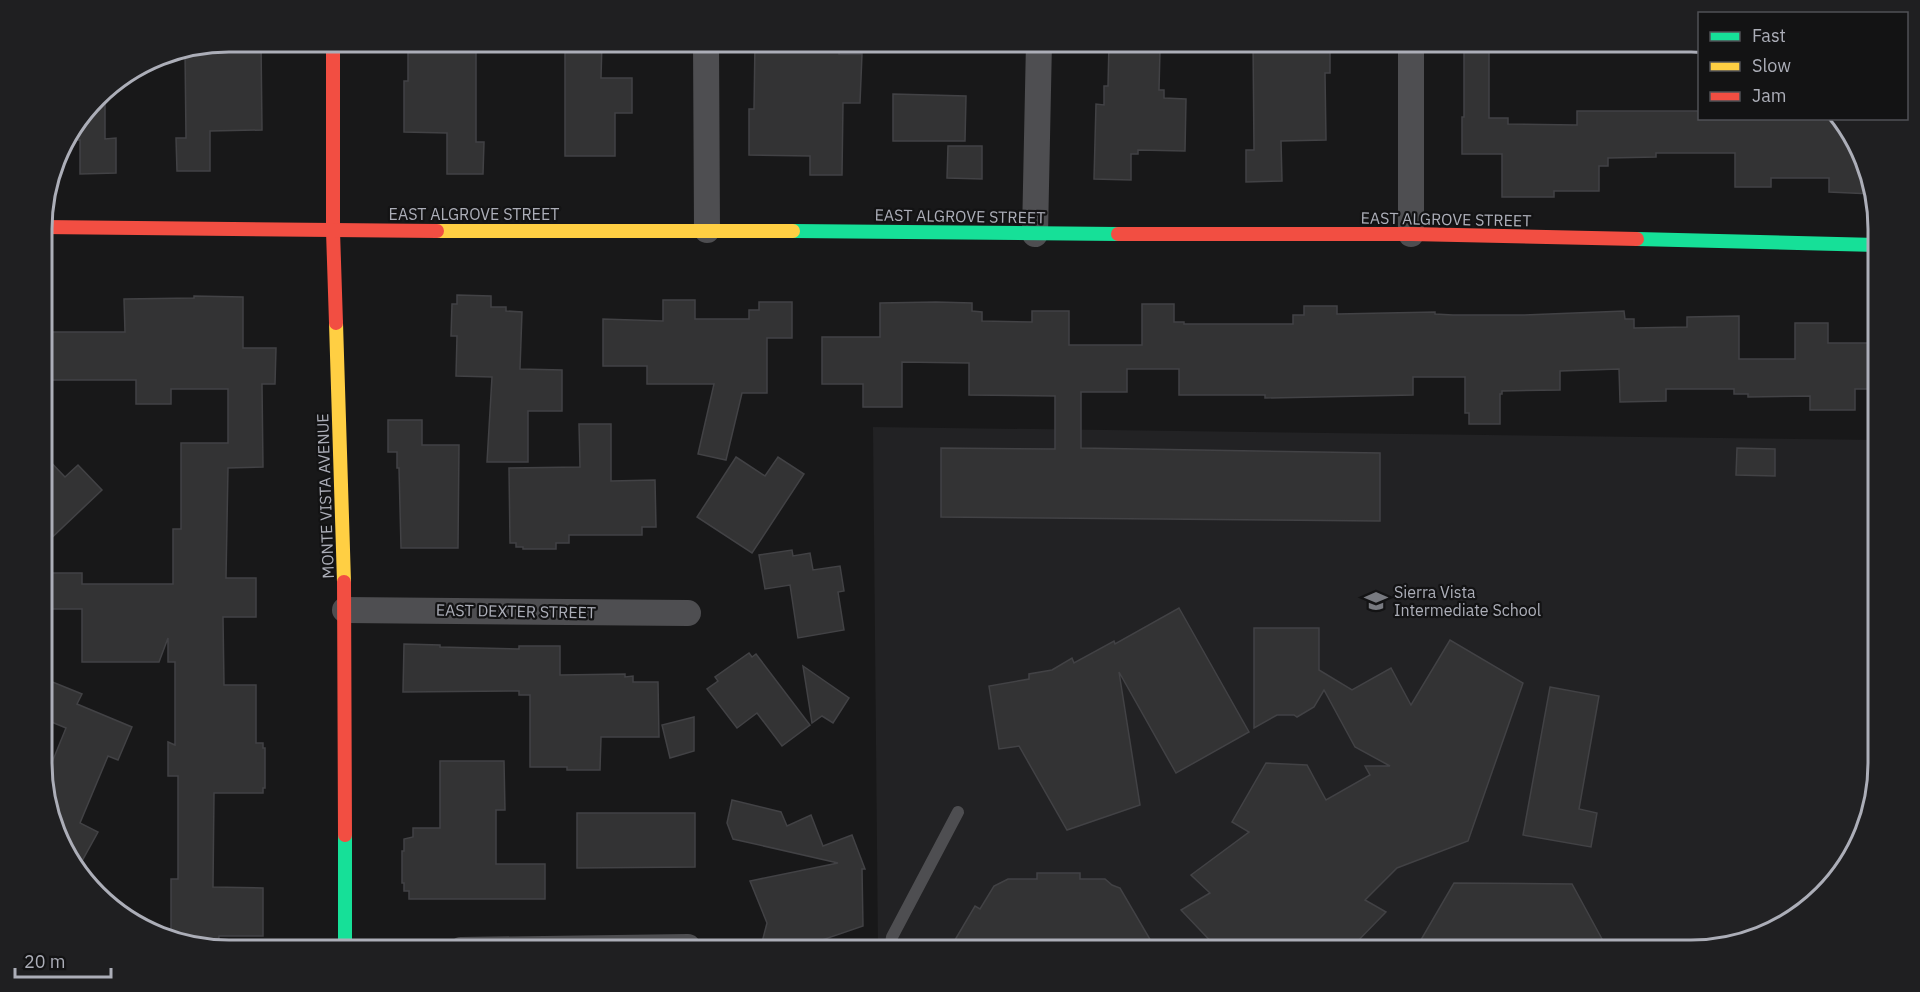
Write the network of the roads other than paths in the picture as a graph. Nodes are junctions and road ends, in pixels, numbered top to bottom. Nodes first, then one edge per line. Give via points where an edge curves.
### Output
1 (1039, 52) edge
2 (1412, 52) edge
3 (333, 53) edge
4 (706, 53) edge
5 (53, 227) edge
6 (707, 230) junction
7 (333, 231) junction
8 (1035, 234) junction
9 (1412, 234) junction
10 (1868, 246) edge
11 (345, 610) junction
12 (688, 613) dead end
13 (958, 812) dead end
14 (345, 940) edge
15 (892, 940) edge

1 - 8 street
2 - 9 street
3 - 7 street, MONTE VISTA AVENUE
4 - 6 street
5 - 7 street, EAST ALGROVE STREET
6 - 7 street, EAST ALGROVE STREET
6 - 8 street, EAST ALGROVE STREET
7 - 11 street, MONTE VISTA AVENUE
8 - 9 street, EAST ALGROVE STREET
9 - 10 street, EAST ALGROVE STREET
11 - 12 street, EAST DEXTER STREET
11 - 14 street, MONTE VISTA AVENUE
13 - 15 lane

